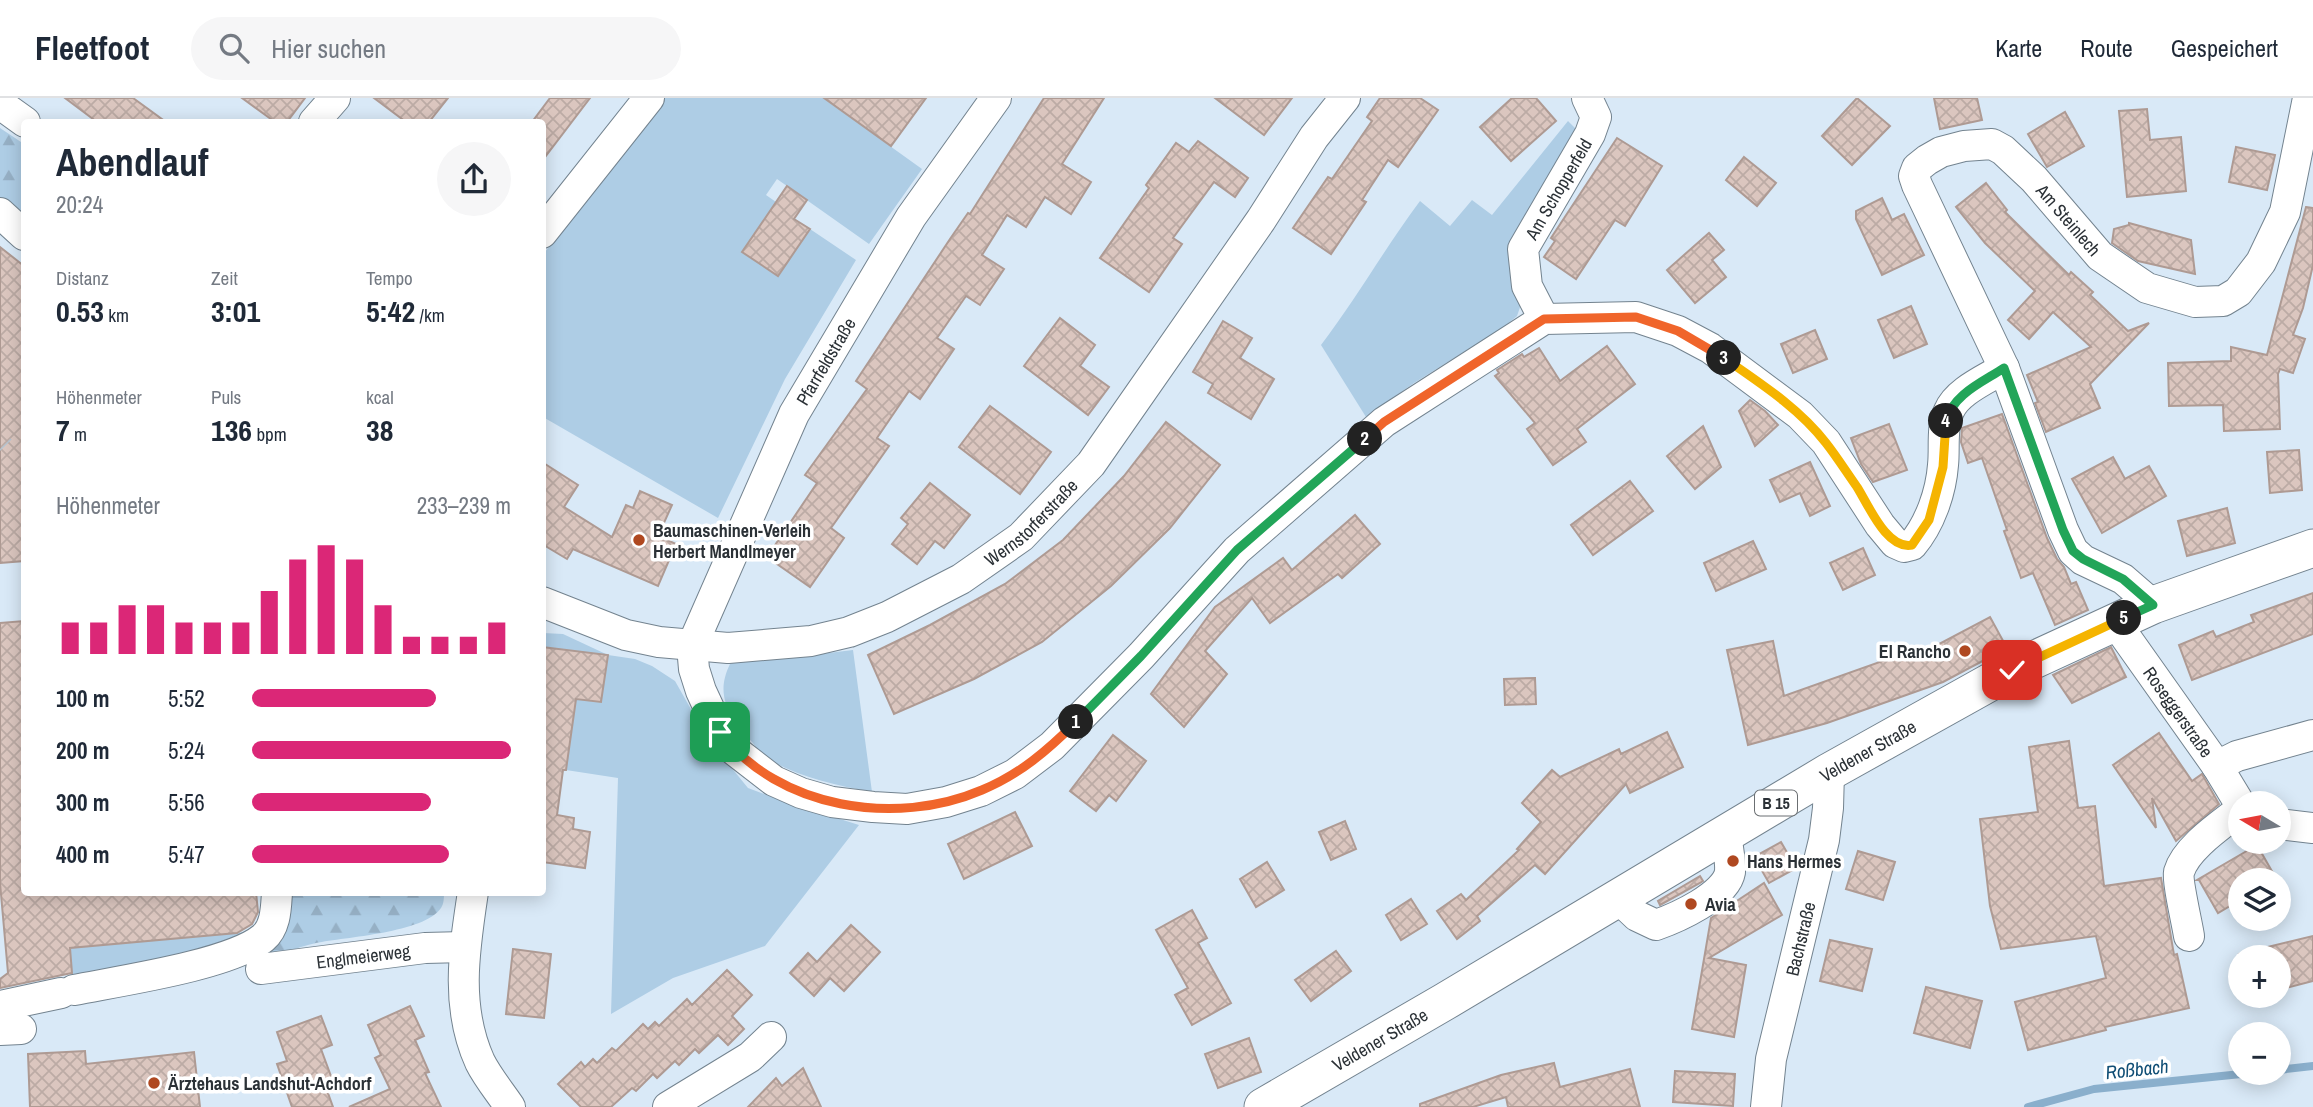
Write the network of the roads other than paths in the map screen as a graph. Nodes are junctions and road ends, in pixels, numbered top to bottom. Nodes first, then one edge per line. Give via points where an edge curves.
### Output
1 (335, 98) edge
2 (649, 98) edge
3 (996, 98) edge
4 (1345, 98) edge
5 (1587, 98) edge
6 (2308, 98) edge
7 (1, 101) edge
8 (22, 119) edge
9 (317, 119) edge
10 (0, 213) edge
11 (546, 228) edge
12 (21, 232) edge
13 (1544, 319) junction
14 (2004, 368) junction
15 (2313, 548) edge
16 (546, 604) edge
17 (2153, 605) junction
18 (2115, 622) junction
19 (692, 646) junction
20 (2313, 735) edge
21 (2217, 766) junction
22 (1829, 772) junction
23 (2232, 791) edge
24 (2228, 820) edge
25 (2291, 825) edge
26 (2313, 828) edge
27 (277, 896) edge
28 (471, 896) edge
29 (2189, 936) dead end
30 (464, 947) junction
31 (261, 970) dead end
32 (0, 1006) edge
33 (771, 1037) dead end
34 (510, 1107) edge
35 (668, 1107) edge
36 (1263, 1107) edge
37 (1766, 1107) edge

1 - 9 street
2 - 11 street
3 - 19 street, Pfarrfeldstraße via 911,217 794,414
4 - 19 street, Wernstorferstraße via 1091,464 1021,537 961,579 849,632 764,646
5 - 13 street, Am Schopperfeld via 1596,117 1590,134 1524,249 1527,286
6 - 14 street, Am Steinlech via 2285,212 2261,262 2238,292 2223,301 2194,302 2138,282 2100,256 2034,179 1992,144 1941,152 1917,168 1917,185
7 - 8 street
10 - 12 street
13 - 14 street via 1636,317 1710,348 1800,415 1826,442 1880,525 1904,547 1912,545 1929,520 1943,467 1949,411 1958,398
13 - 19 street via 1384,422 1237,550 1052,746 1015,774 981,791 907,809 832,802 774,781 734,750 720,732 701,691
14 - 17 street via 2073,551 2123,579
15 - 17 main road, Veldener Straße / B 15
16 - 19 street, Wernstorferstraße via 626,635
17 - 18 main road, Veldener Straße / B 15
18 - 21 street, Roseggerstraße
18 - 22 main road, Veldener Straße / B 15 via 2012,670
20 - 21 street
21 - 23 street, Roseggerstraße
22 - 36 main road, Veldener Straße / B 15
22 - 37 street, Bachstraße via 1824,840 1771,1059
24 - 29 street via 2200,842 2178,873
25 - 26 street
27 - 32 street via 276,913 264,937 223,957
28 - 30 street
30 - 31 street, Englmeierweg
30 - 34 street via 464,1009 470,1036 482,1065
33 - 35 street via 750,1057

